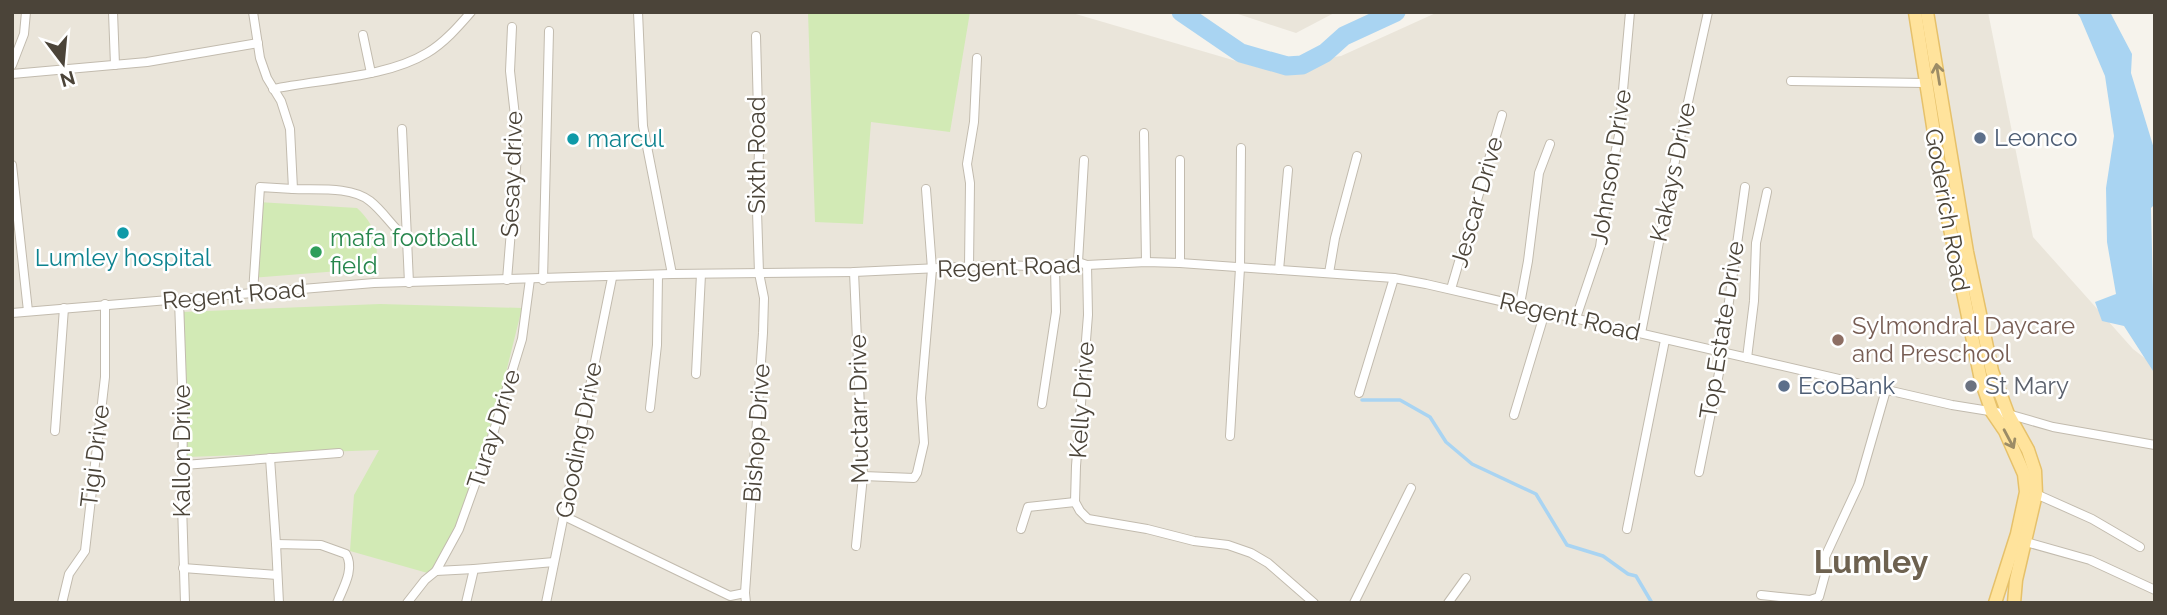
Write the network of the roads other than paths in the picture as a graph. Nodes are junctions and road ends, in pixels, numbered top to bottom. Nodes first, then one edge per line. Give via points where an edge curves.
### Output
1 (26, 12) edge
2 (113, 12) edge
3 (253, 12) edge
4 (471, 12) edge
5 (638, 12) edge
6 (1630, 12) edge
7 (1708, 12) edge
8 (1915, 12) edge
9 (1927, 12) edge
10 (512, 27) dead end
11 (549, 31) dead end
12 (363, 34) dead end
13 (756, 36) dead end
14 (258, 43) junction
15 (977, 58) dead end
16 (12, 65) edge
17 (115, 65) junction
18 (371, 73) junction
19 (12, 74) edge
20 (1791, 81) dead end
21 (1924, 83) junction
22 (272, 89) junction
23 (1502, 115) dead end
24 (402, 129) dead end
25 (1144, 133) dead end
26 (1550, 144) dead end
27 (1241, 148) dead end
28 (1357, 156) dead end
29 (1084, 160) dead end
30 (1180, 160) dead end
31 (12, 165) edge
32 (1288, 170) dead end
33 (1745, 187) dead end
34 (293, 189) junction
35 (926, 189) dead end
36 (1767, 192) dead end
37 (406, 238) junction
38 (1146, 262) junction
39 (1180, 263) junction
40 (1082, 264) junction
41 (969, 267) junction
42 (1055, 267) junction
43 (1240, 268) junction
44 (932, 269) junction
45 (1279, 270) junction
46 (854, 272) junction
47 (759, 273) junction
48 (1329, 273) junction
49 (672, 274) junction
50 (701, 274) junction
51 (658, 275) junction
52 (612, 278) junction
53 (1394, 278) junction
54 (530, 279) junction
55 (543, 279) junction
56 (507, 280) junction
57 (409, 283) junction
58 (1451, 289) junction
59 (253, 293) junction
60 (179, 300) junction
61 (105, 304) junction
62 (1520, 304) junction
63 (64, 308) junction
64 (27, 312) junction
65 (1545, 312) junction
66 (12, 313) edge
67 (1576, 318) junction
68 (1641, 333) junction
69 (1665, 340) junction
70 (1722, 352) junction
71 (1747, 358) junction
72 (696, 374) dead end
73 (1886, 390) junction
74 (1359, 393) dead end
75 (1042, 404) dead end
76 (650, 408) dead end
77 (1992, 412) junction
78 (2008, 414) junction
79 (1514, 415) dead end
80 (55, 431) dead end
81 (1230, 436) dead end
82 (2155, 445) edge
83 (339, 453) dead end
84 (270, 458) junction
85 (184, 465) junction
86 (1699, 472) dead end
87 (863, 475) junction
88 (1411, 488) dead end
89 (2036, 494) junction
90 (1075, 502) junction
91 (564, 516) junction
92 (1627, 529) dead end
93 (1021, 530) dead end
94 (2026, 542) junction
95 (276, 544) junction
96 (856, 546) dead end
97 (2140, 547) dead end
98 (554, 562) junction
99 (183, 568) junction
100 (474, 569) junction
101 (436, 571) junction
102 (277, 575) junction
103 (1466, 578) dead end
104 (2155, 590) edge
105 (744, 593) junction
106 (1761, 595) dead end
107 (62, 603) edge
108 (185, 603) edge
109 (279, 603) edge
110 (337, 603) edge
111 (407, 603) edge
112 (466, 603) edge
113 (546, 603) edge
114 (746, 603) edge
115 (1314, 603) edge
116 (1354, 603) edge
117 (1448, 603) edge
118 (1995, 603) edge
119 (2014, 603) edge

1 - 16 street via 24,34
2 - 17 street
3 - 14 street
4 - 18 street via 428,52
5 - 49 street via 643,126
6 - 67 street, Johnson Drive via 1619,135 1600,247
7 - 68 street, Kakays Drive
8 - 21 main road, Goderich Road
78 -> 9 main road, Goderich Road via 1992,371 1975,292
10 - 56 street, Sesay drive via 510,71 517,144
11 - 55 street
12 - 18 street
13 - 47 street, Sixth Road
14 - 17 street
14 - 22 street
15 - 41 street via 967,164
17 - 19 street
18 - 22 street
20 - 21 street
21 - 77 main road, Goderich Road via 1964,303
22 - 34 street via 290,129
23 - 58 street, Jescar Drive
24 - 37 street
25 - 38 street
26 - 62 street via 1539,173
27 - 43 street
28 - 48 street
29 - 40 street, Kelly Drive
30 - 39 street
31 - 64 street
32 - 45 street
33 - 70 street, Top Estate Drive
34 - 37 street via 358,195 370,201
34 - 59 street via 260,187
35 - 44 street
36 - 71 street via 1756,243
37 - 57 street
38 - 39 street, Regent Road
38 - 40 street, Regent Road
39 - 43 street, Regent Road
40 - 42 street, Regent Road
40 - 90 street, Kelly Drive via 1088,315
41 - 42 street, Regent Road
41 - 44 street, Regent Road
42 - 75 street via 1056,313
43 - 45 street, Regent Road
43 - 81 street
44 - 46 street, Regent Road
44 - 87 street via 921,398 924,443 917,473 914,478
45 - 48 street, Regent Road
46 - 47 street, Regent Road
46 - 87 street, Muctarr Drive
47 - 50 street, Regent Road
47 - 105 street, Bishop Drive via 763,333
48 - 53 street, Regent Road
49 - 50 street, Regent Road
49 - 51 street, Regent Road
50 - 72 street
51 - 52 street, Regent Road
51 - 76 street
52 - 55 street, Regent Road
52 - 91 street, Gooding Drive
53 - 58 street, Regent Road
53 - 74 street
54 - 55 street, Regent Road
54 - 56 street, Regent Road
54 - 101 street, Turay Drive via 522,338 484,459 459,529
56 - 57 street, Regent Road
57 - 59 street, Regent Road
58 - 62 street, Regent Road
59 - 60 street, Regent Road
60 - 61 street, Regent Road
60 - 85 street, Kallon Drive
61 - 63 street, Regent Road
61 - 107 street, Tigi Drive via 104,377 85,551 69,574
62 - 65 street, Regent Road
63 - 64 street, Regent Road
63 - 80 street
64 - 66 street, Regent Road
65 - 67 street, Regent Road
65 - 79 street
67 - 68 street, Regent Road
68 - 69 street, Regent Road
69 - 70 street, Regent Road
69 - 92 street
70 - 71 street, Regent Road
70 - 86 street, Top Estate Drive
71 - 73 street, Regent Road
73 - 77 street, Regent Road
73 - 106 street via 1859,484 1825,557 1819,597
77 - 78 street, Regent Road
77 -> 118 main road, Goderich Road via 2019,458 2026,492
78 - 82 street, Regent Road via 2053,428
78 - 89 main road, Goderich Road via 2028,450
83 - 84 street
84 - 85 street
84 - 95 street
85 - 99 street, Kallon Drive
87 - 96 street, Muctarr Drive
88 - 116 street
89 - 94 main road, Goderich Road
89 - 97 street
90 - 93 street via 1028,507
90 - 115 street via 1088,519 1251,553
91 - 98 street, Gooding Drive
91 - 105 street via 730,596
94 - 104 street via 2090,560
94 - 119 main road, Goderich Road
95 - 102 street
95 - 110 street via 321,545 346,554 350,566
98 - 100 street
98 - 113 street, Gooding Drive
99 - 102 street
99 - 108 street, Kallon Drive
100 - 101 street
100 - 112 street
101 - 111 street, Turay Drive
102 - 109 street
103 - 117 street
105 - 114 street, Bishop Drive

